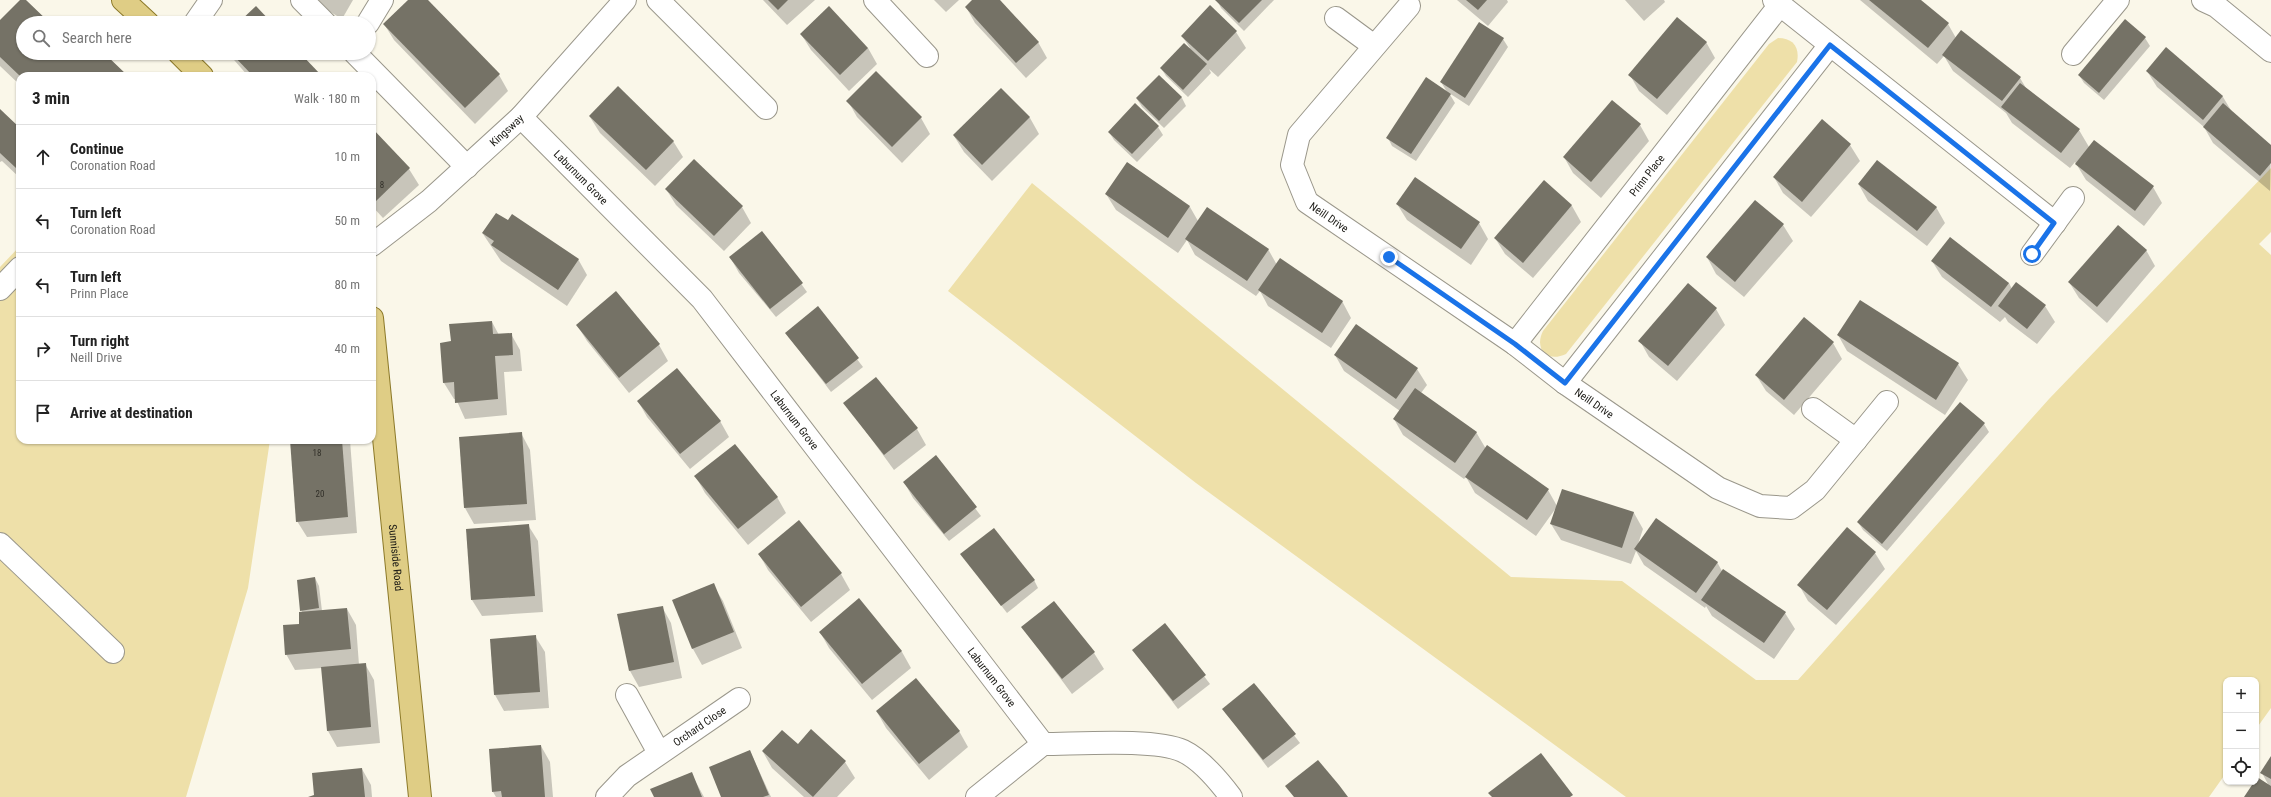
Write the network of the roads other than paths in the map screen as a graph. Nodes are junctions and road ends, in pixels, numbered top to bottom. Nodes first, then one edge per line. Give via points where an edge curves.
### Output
1 (123, 0) edge
2 (211, 0) edge
3 (302, 0) edge
4 (382, 0) edge
5 (625, 0) edge
6 (658, 0) edge
7 (875, 0) edge
8 (2118, 0) edge
9 (2203, 0) edge
10 (1776, 3) edge
11 (1409, 6) dead end
12 (140, 16) edge
13 (200, 16) edge
14 (318, 16) edge
15 (372, 16) edge
16 (1336, 18) dead end
17 (1830, 45) junction
18 (1374, 46) junction
19 (2271, 51) edge
20 (2073, 54) dead end
21 (927, 56) dead end
22 (186, 60) edge
23 (362, 60) edge
24 (198, 72) edge
25 (374, 72) edge
26 (376, 75) edge
27 (766, 108) dead end
28 (521, 117) junction
29 (466, 167) junction
30 (2073, 198) dead end
31 (2054, 223) junction
32 (376, 242) edge
33 (2032, 254) dead end
34 (16, 272) edge
35 (0, 289) edge
36 (1515, 344) junction
37 (376, 358) edge
38 (1565, 383) junction
39 (1887, 402) dead end
40 (1813, 409) dead end
41 (1856, 440) junction
42 (0, 544) edge
43 (114, 652) dead end
44 (627, 695) dead end
45 (739, 699) dead end
46 (1043, 744) junction
47 (659, 753) junction
48 (420, 797) edge
49 (607, 797) edge
50 (977, 797) edge
51 (1231, 797) edge

1 - 12 main road
2 - 13 street
3 - 14 street
4 - 15 street
5 - 28 street, Kingsway
6 - 27 street
7 - 21 street
8 - 20 street
9 - 19 street via 2216,6
10 - 17 street
10 - 36 street, Prinn Place
11 - 18 street, Neill Drive
16 - 18 street
17 - 31 street
17 - 38 street
18 - 36 street, Neill Drive via 1299,135 1292,165 1307,202
22 - 24 main road
23 - 25 street
26 - 29 street
28 - 29 street, Kingsway
28 - 46 street, Laburnum Grove via 702,299
29 - 32 street, Kingsway via 429,201
30 - 31 street
31 - 33 street
34 - 35 street
36 - 38 street, Neill Drive
37 - 48 main road, Sunniside Road
38 - 41 street, Neill Drive via 1718,488 1760,506 1791,508 1815,490
39 - 41 street, Neill Drive
40 - 41 street
42 - 43 street
44 - 47 street
45 - 47 street, Orchard Close
46 - 50 street
46 - 51 street via 1156,745 1183,751 1214,775
47 - 49 street, Orchard Close via 627,776

